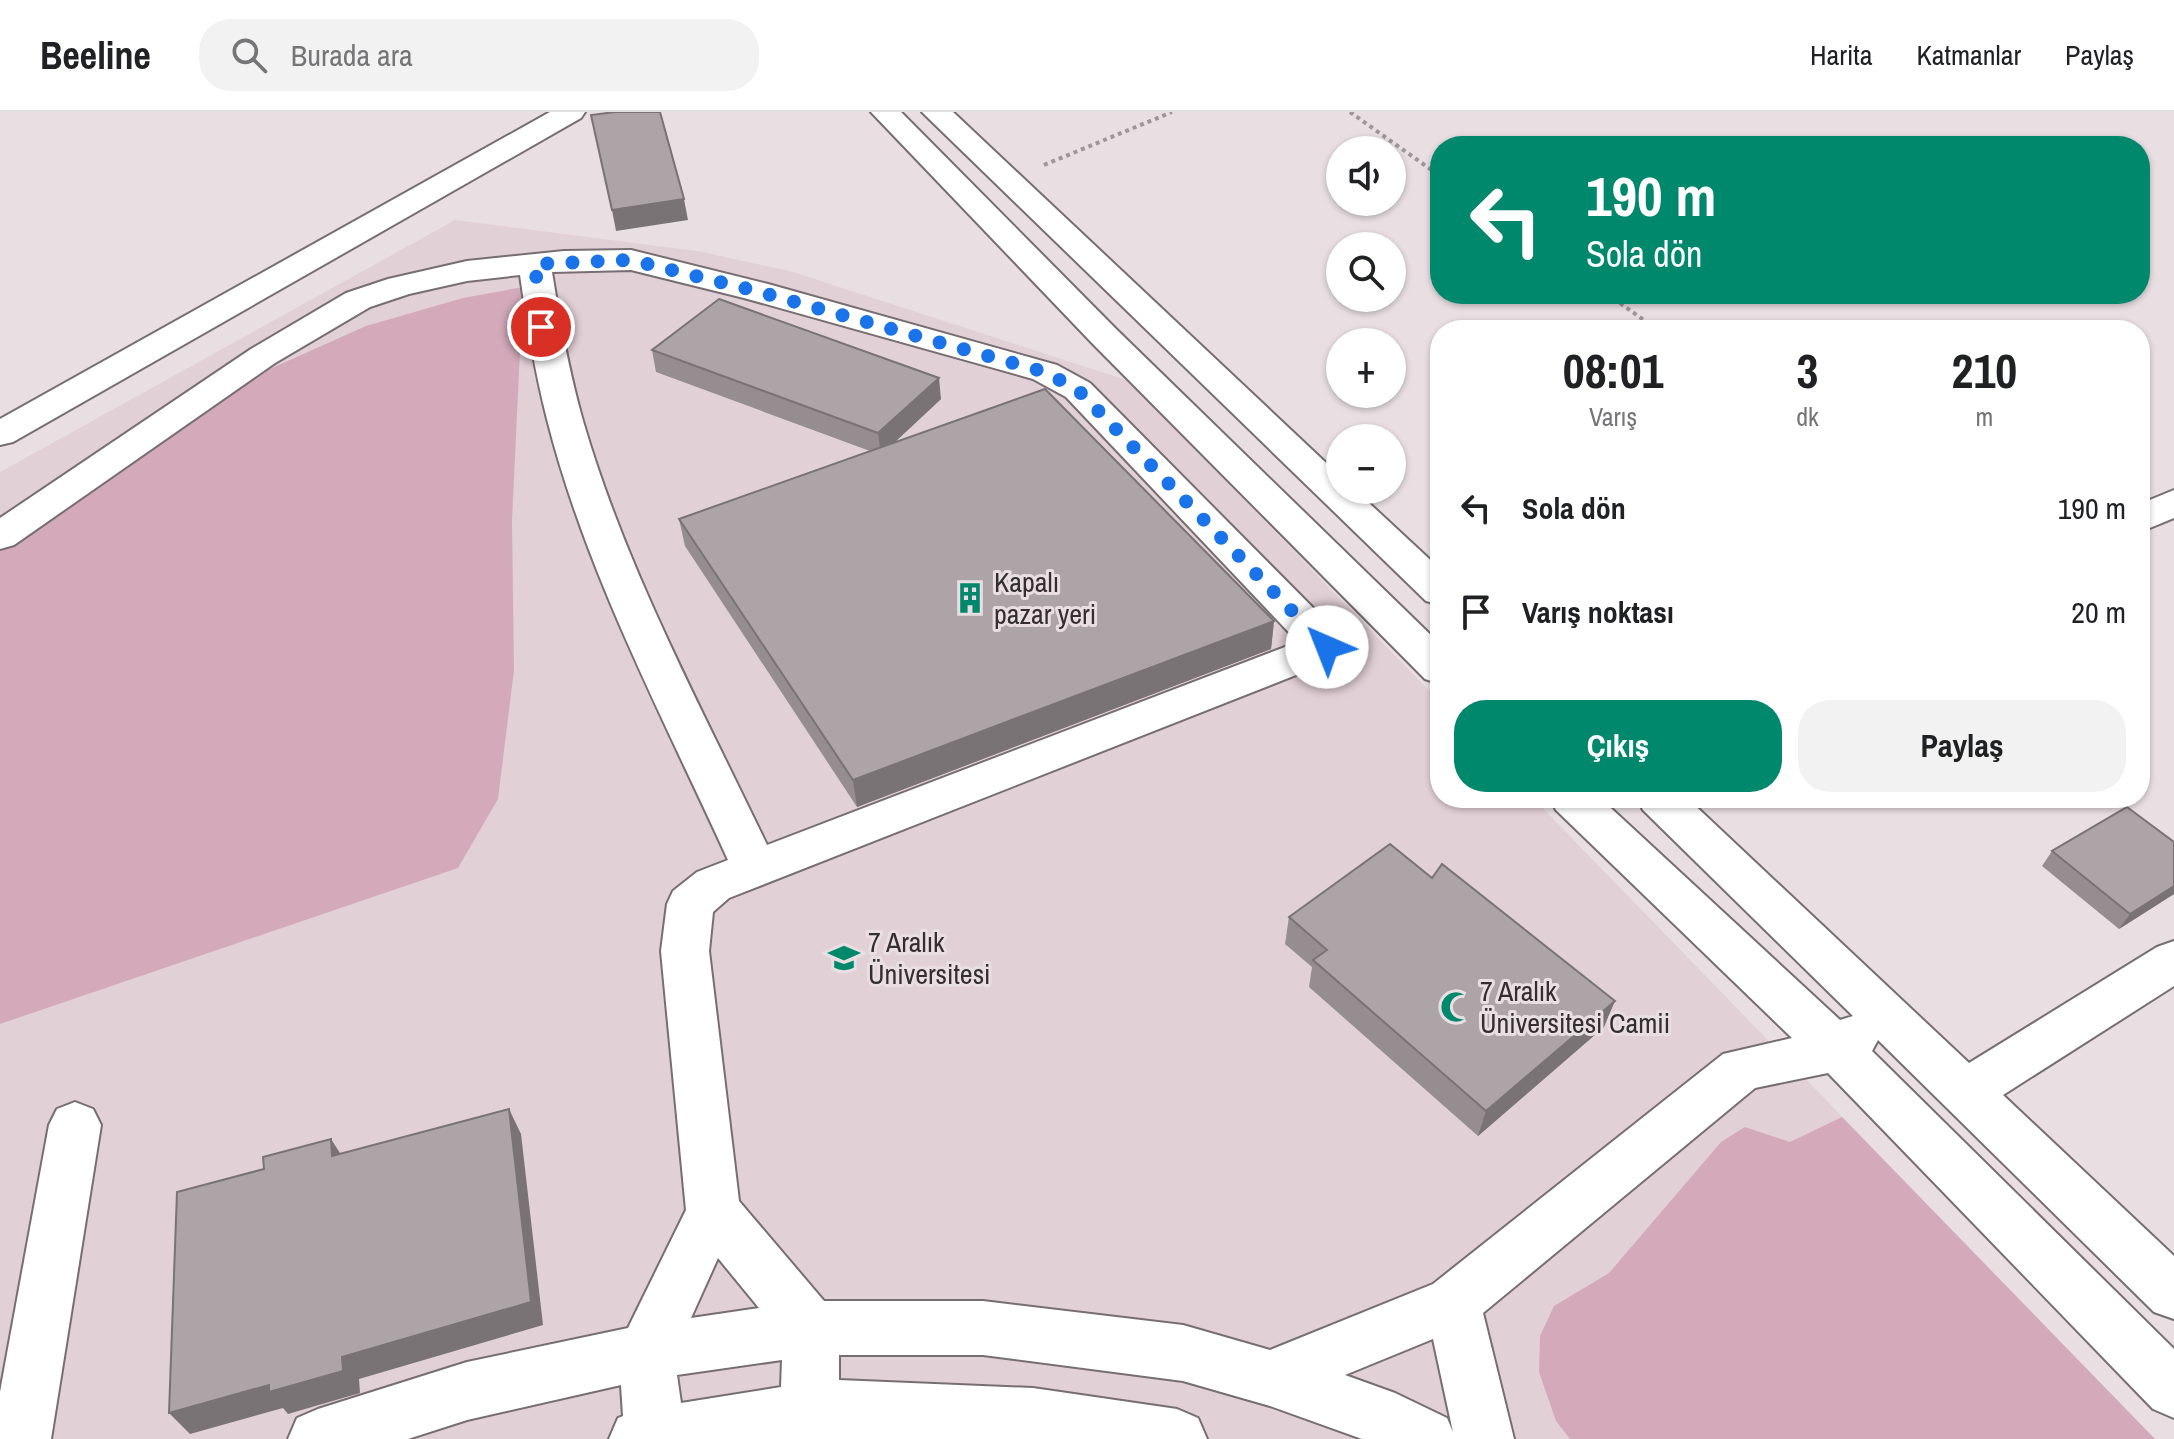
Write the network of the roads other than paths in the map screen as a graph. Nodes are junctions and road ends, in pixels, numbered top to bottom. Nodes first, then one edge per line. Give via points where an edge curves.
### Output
1 (527, 112) edge
2 (571, 112) edge
3 (885, 112) edge
4 (936, 112) edge
5 (535, 264) junction
6 (0, 403) edge
7 (0, 434) edge
8 (2174, 502) edge
9 (2150, 515) edge
10 (0, 536) edge
11 (1430, 583) edge
12 (1430, 659) edge
13 (1583, 808) edge
14 (1669, 808) edge
15 (755, 869) junction
16 (2174, 961) edge
17 (1882, 1013) junction
18 (1838, 1050) junction
19 (1963, 1093) junction
20 (75, 1125) dead end
21 (713, 1211) junction
22 (2174, 1293) edge
23 (1453, 1303) junction
24 (811, 1328) junction
25 (646, 1352) junction
26 (1270, 1378) junction
27 (2174, 1389) edge
28 (810, 1412) junction
29 (647, 1438) edge
30 (21, 1439) edge
31 (318, 1439) edge
32 (1177, 1439) edge
33 (1426, 1439) edge
34 (1484, 1439) edge

1 - 6 street
2 - 7 street
3 - 12 street
4 - 11 street
5 - 10 street via 467,271 358,300 263,356
5 - 15 street via 541,327 604,539
5 - 15 street via 631,260 1045,372 1078,390 1327,647
8 - 9 street
13 - 18 street
14 - 17 street
15 - 21 street via 713,885 690,904 685,951
16 - 19 street
17 - 18 street
17 - 19 street
18 - 23 street via 1741,1069
18 - 27 street
19 - 22 street
20 - 30 street
21 - 24 street
21 - 25 street
23 - 26 street
23 - 34 street
24 - 25 street
24 - 26 street via 983,1328 1183,1353
24 - 28 street
25 - 29 street
25 - 31 street via 467,1391
26 - 33 street via 1374,1414
28 - 29 street
28 - 32 street via 1033,1417

